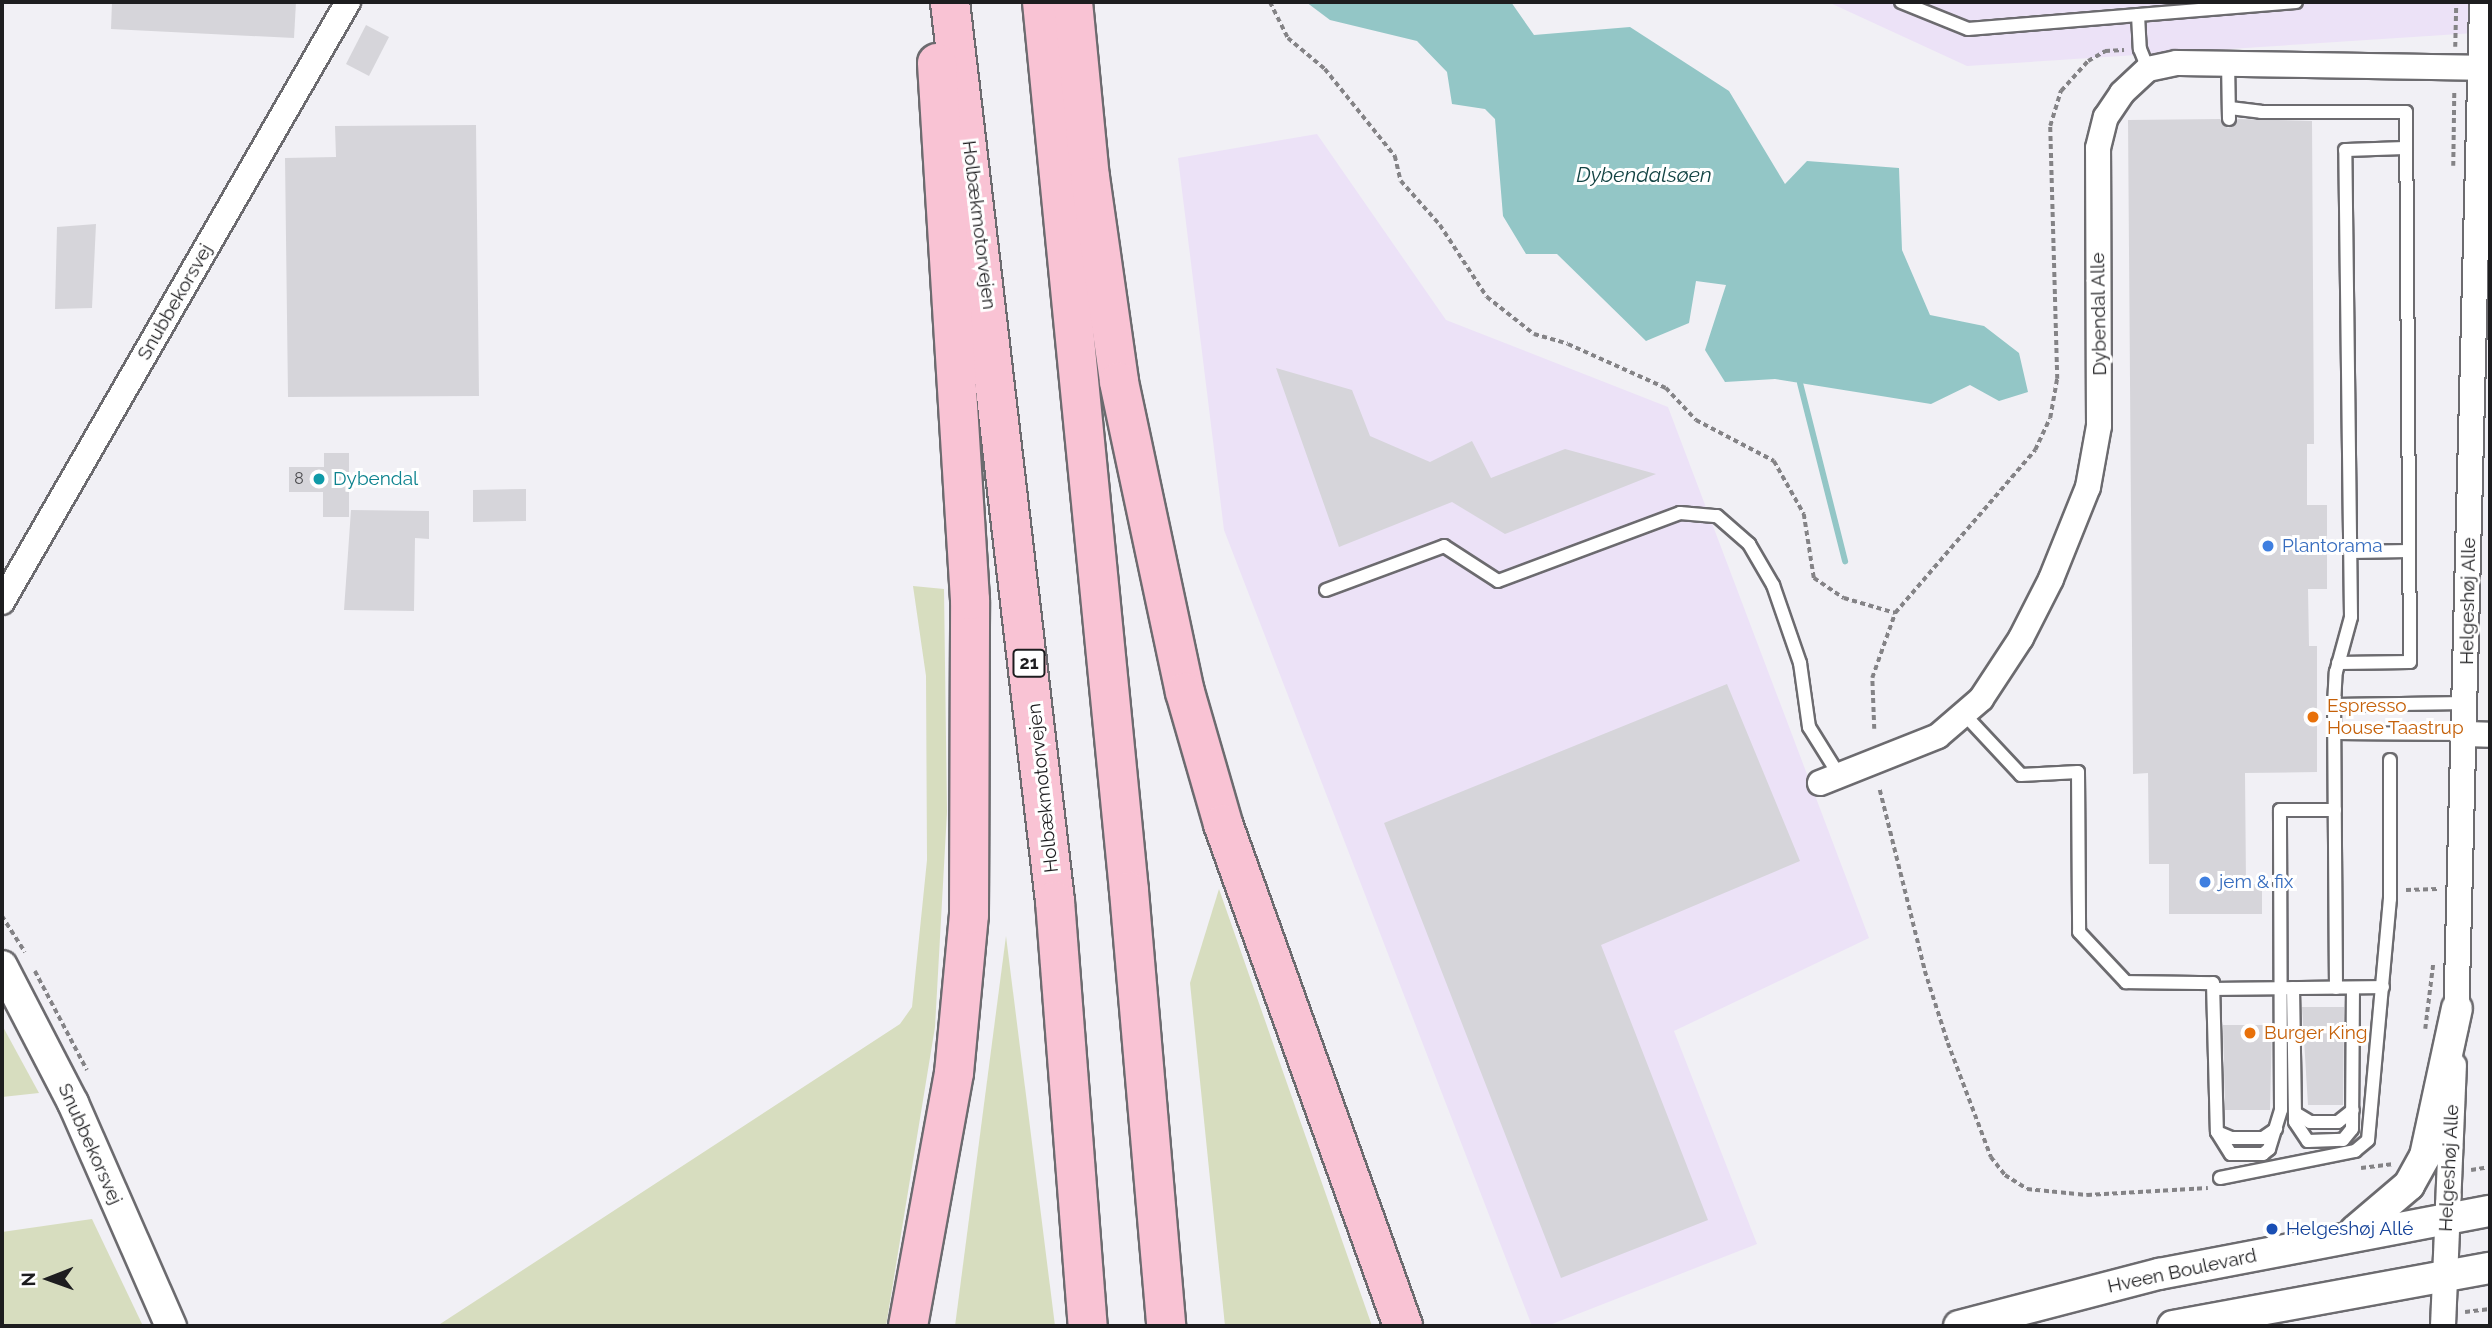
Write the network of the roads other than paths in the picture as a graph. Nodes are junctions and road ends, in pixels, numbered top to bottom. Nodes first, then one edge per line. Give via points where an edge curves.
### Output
1 (348, 2) edge
2 (937, 2) edge
3 (950, 2) edge
4 (1042, 2) edge
5 (1073, 2) edge
6 (1901, 2) edge
7 (2296, 2) edge
8 (2482, 2) edge
9 (2138, 15) junction
10 (2144, 59) junction
11 (2228, 61) junction
12 (2486, 68) edge
13 (2406, 148) junction
14 (2409, 551) junction
15 (2350, 552) junction
16 (1326, 590) dead end
17 (2, 602) edge
18 (2338, 663) junction
19 (2478, 702) edge
20 (2334, 705) junction
21 (1964, 714) junction
22 (2335, 733) junction
23 (2478, 735) edge
24 (2390, 760) dead end
25 (1829, 779) joint
26 (2335, 810) junction
27 (2, 966) edge
28 (2384, 987) junction
29 (2293, 988) junction
30 (2336, 988) junction
31 (2353, 988) junction
32 (2216, 989) junction
33 (2280, 989) junction
34 (2457, 1008) junction
35 (2353, 1110) junction
36 (2295, 1113) junction
37 (2217, 1182) road end
38 (2490, 1211) edge
39 (2447, 1218) junction
40 (2350, 1235) junction
41 (2490, 1269) edge
42 (2444, 1277) junction
43 (171, 1326) edge
44 (908, 1326) edge
45 (1088, 1326) edge
46 (1166, 1326) edge
47 (1403, 1326) edge
48 (1959, 1326) edge
49 (2172, 1326) edge
50 (2443, 1326) edge

1 - 17 street, Snubbekorsvej
2 - 44 highway via 938,116 970,600 970,915 954,1073
3 - 45 highway, Holbækmotorvejen / 21 via 1054,887
4 - 46 highway via 1128,878
5 - 47 highway via 1090,177 1119,382 1185,692 1223,824
6 - 9 lane via 1968,29
7 - 9 lane
8 - 12 street, Helgeshøj Alle
9 - 10 lane
10 - 11 street
10 - 21 street, Dybendal Alle via 2106,117 2098,148 2099,426 2088,487 2021,638 1981,699
11 - 12 street
11 - 13 lane via 2229,114 2406,112
12 - 19 street, Helgeshøj Alle
13 - 14 lane
13 - 15 lane via 2345,150
14 - 15 lane
14 - 18 lane via 2410,662
15 - 18 lane via 2351,617
16 - 25 lane via 1444,545 1498,581 1680,513 1717,516 1749,544 1773,585 1800,663 1809,727
18 - 20 lane
19 - 20 lane
19 - 23 street, Helgeshøj Alle
20 - 22 lane
21 - 25 street, Dybendal Alle via 1938,736
21 - 32 lane via 2021,775 2078,772 2079,932 2126,982 2213,982
22 - 23 lane
22 - 26 lane
23 - 34 street, Helgeshøj Alle
24 - 28 lane via 2390,899
26 - 30 lane
26 - 33 lane via 2280,810
27 - 43 street, Snubbekorsvej via 73,1103
28 - 31 lane
28 - 37 lane via 2368,1140 2355,1151
29 - 30 lane
29 - 33 lane
29 - 36 lane
30 - 31 lane
31 - 35 lane
32 - 33 lane
32 - 33 lane via 2217,1132 2231,1154 2263,1154 2272,1144 2281,1110
34 - 39 street, Helgeshøj Alle
34 - 40 street via 2425,1156 2409,1185
35 - 36 lane via 2338,1122 2310,1122
35 - 36 lane via 2352,1129 2343,1140 2308,1141 2296,1127
38 - 39 street, Hveen Boulevard
39 - 40 street, Hveen Boulevard
39 - 42 street, Helgeshøj Alle
40 - 48 street, Hveen Boulevard via 2159,1274
41 - 42 street
42 - 49 street
42 - 50 street, Helgeshøj Alle

